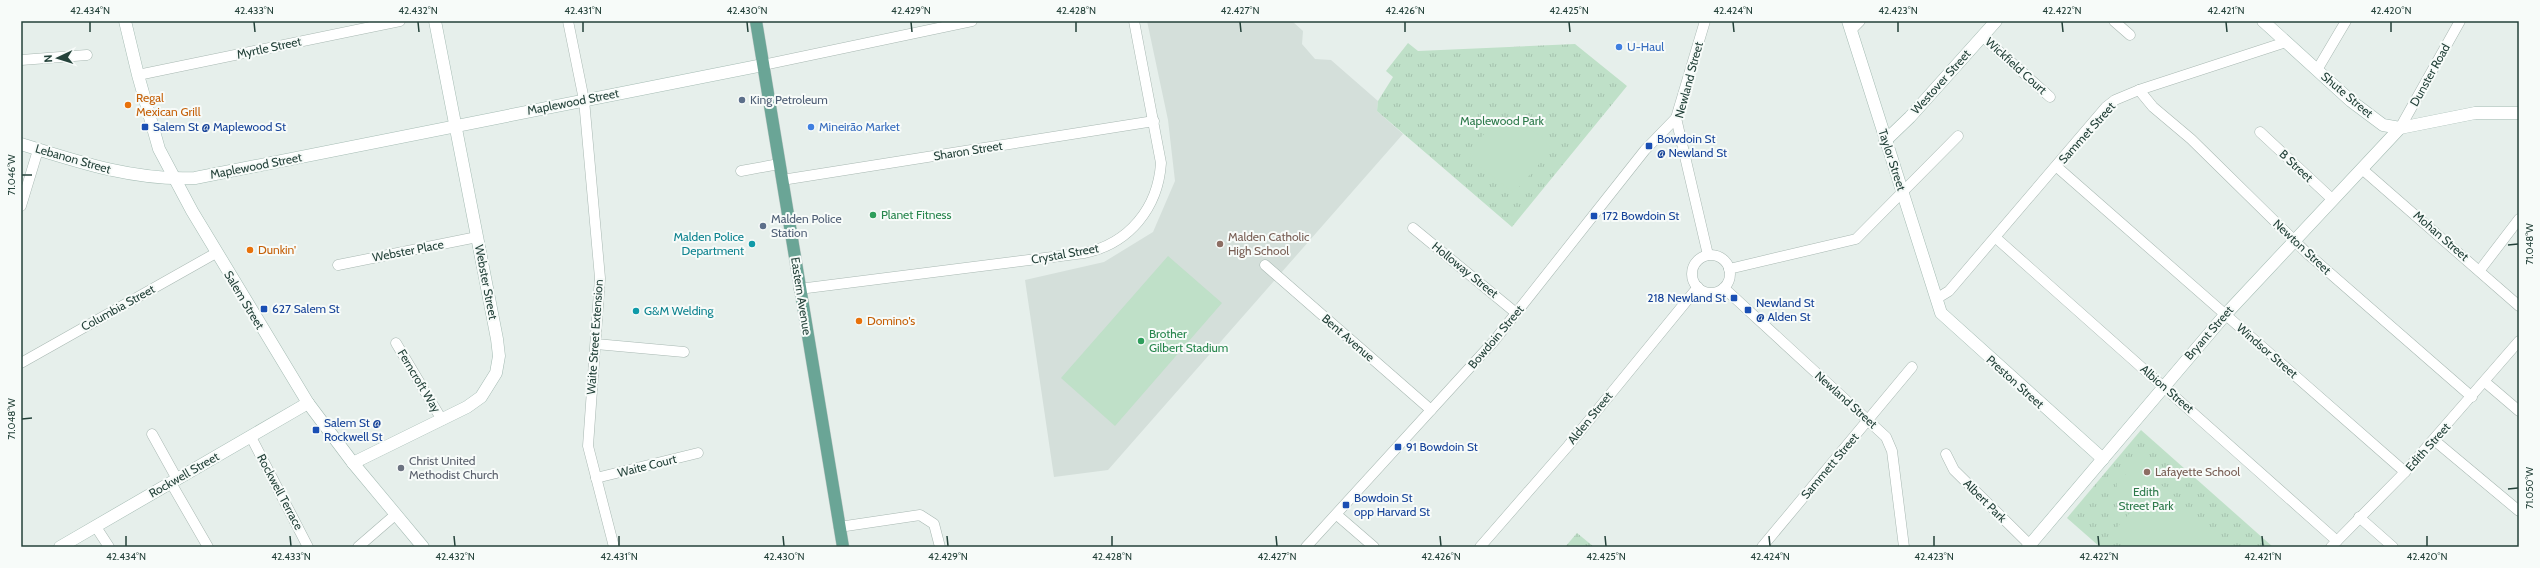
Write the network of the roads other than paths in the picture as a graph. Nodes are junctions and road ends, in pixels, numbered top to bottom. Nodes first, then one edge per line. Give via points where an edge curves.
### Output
1 (126, 21) edge
2 (400, 21) edge
3 (435, 21) edge
4 (568, 21) edge
5 (756, 21) edge
6 (972, 21) edge
7 (1134, 21) edge
8 (1705, 21) edge
9 (1860, 21) edge
10 (1996, 21) edge
11 (2114, 21) edge
12 (2263, 21) edge
13 (2346, 21) edge
14 (2460, 21) edge
15 (1850, 26) edge
16 (2130, 35) dead end
17 (1982, 36) junction
18 (2286, 42) junction
19 (87, 55) dead end
20 (21, 60) edge
21 (763, 65) junction
22 (2317, 70) junction
23 (138, 75) junction
24 (2139, 90) junction
25 (2050, 97) dead end
26 (584, 100) junction
27 (2519, 113) edge
28 (1676, 118) junction
29 (1154, 121) junction
30 (454, 126) junction
31 (2400, 128) junction
32 (2260, 132) dead end
33 (1958, 136) dead end
34 (1885, 141) junction
35 (21, 144) edge
36 (38, 150) junction
37 (779, 164) junction
38 (2057, 167) junction
39 (2362, 169) junction
40 (741, 171) dead end
41 (174, 179) junction
42 (782, 180) junction
43 (1902, 192) junction
44 (2332, 199) junction
45 (21, 206) edge
46 (2519, 219) edge
47 (1413, 228) dead end
48 (477, 237) junction
49 (1996, 238) junction
50 (2294, 240) junction
51 (216, 253) junction
52 (1708, 255) junction
53 (338, 265) dead end
54 (1265, 265) dead end
55 (1729, 269) junction
56 (2480, 270) junction
57 (1698, 287) junction
58 (1724, 288) junction
59 (799, 289) junction
60 (1936, 299) junction
61 (2519, 306) edge
62 (1516, 313) junction
63 (2225, 314) junction
64 (2519, 341) edge
65 (396, 343) dead end
66 (596, 344) junction
67 (684, 352) dead end
68 (21, 363) edge
69 (1912, 367) dead end
70 (2485, 382) junction
71 (2164, 387) junction
72 (2472, 397) junction
73 (308, 403) junction
74 (1432, 410) junction
75 (2519, 411) edge
76 (442, 420) junction
77 (1869, 420) junction
78 (152, 434) dead end
79 (251, 436) junction
80 (2434, 440) junction
81 (698, 454) dead end
82 (1946, 454) dead end
83 (2103, 459) junction
84 (353, 463) junction
85 (2404, 472) junction
86 (596, 478) junction
87 (174, 481) junction
88 (2519, 511) edge
89 (395, 515) junction
90 (1337, 515) junction
91 (2359, 517) junction
92 (96, 527) junction
93 (839, 527) junction
94 (2334, 544) edge
95 (2029, 546) edge
96 (60, 547) edge
97 (109, 547) edge
98 (208, 547) edge
99 (308, 547) edge
100 (358, 547) edge
101 (423, 547) edge
102 (614, 547) edge
103 (842, 547) edge
104 (940, 547) edge
105 (1306, 547) edge
106 (1374, 547) edge
107 (1480, 547) edge
108 (1762, 547) edge
109 (1904, 547) edge
110 (2393, 547) edge

1 - 23 main road, Salem Street
2 - 23 street, Myrtle Street
3 - 30 main road, Webster Street
4 - 26 street, Waite Street Extension
5 - 21 main road, Eastern Avenue
6 - 21 street, Maplewood Street
7 - 29 street, Crystal Street
8 - 28 street, Newland Street
9 - 15 street
10 - 17 main road, Westover Street
11 - 16 street
12 - 18 main road, Shute Street
13 - 22 street
14 - 31 street, Dunster Road
15 - 34 main road, Taylor Street
17 - 25 street, Wickfield Court
17 - 34 main road, Westover Street via 1910,117
18 - 22 main road, Shute Street
18 - 24 street, Sammet Street
19 - 20 street
21 - 26 main road, Maplewood Street
21 - 37 main road, Eastern Avenue
22 - 31 main road, Shute Street via 2374,119 2384,125
23 - 41 main road, Salem Street via 159,149
24 - 38 street, Sammet Street via 2115,100 2106,107
24 - 50 street, Newton Street via 2153,107 2196,144
26 - 30 main road, Maplewood Street
26 - 66 street, Waite Street Extension via 600,278
27 - 31 main road, Shute Street via 2475,113
28 - 52 street, Newland Street
28 - 62 street, Bowdoin Street via 1645,150
29 - 42 street, Sharon Street
29 - 59 street, Crystal Street via 1161,163 1159,181 1152,200 1138,223 1128,233 1102,248 1072,255
30 - 41 main road, Maplewood Street via 195,178
30 - 48 main road, Webster Street
31 - 39 main road, Bryant Street
32 - 44 street, B Street
33 - 43 street
34 - 43 main road, Taylor Street
35 - 36 main road, Lebanon Street
36 - 41 main road, Lebanon Street via 94,167
36 - 45 street
37 - 40 street
37 - 42 main road, Eastern Avenue
38 - 49 street, Sammet Street
38 - 63 street, Windsor Street
39 - 44 main road, Bryant Street
39 - 56 street, Mohan Street
41 - 51 main road, Salem Street
42 - 59 main road, Eastern Avenue
43 - 55 street via 1856,239
43 - 60 main road, Taylor Street
44 - 50 main road, Bryant Street
46 - 56 street
47 - 62 street, Holloway Street
48 - 53 street, Webster Place
48 - 76 main road, Webster Street via 499,350 497,367 491,383 481,397
49 - 60 street, Sammet Street via 1949,291
49 - 71 street, Albion Street
50 - 63 main road, Bryant Street
50 - 72 street, Newton Street
51 - 68 street, Columbia Street
51 - 73 main road, Salem Street
52 - 55 street via 1722,258
52 - 57 street via 1694,265 1693,277
54 - 74 street, Bent Avenue
55 - 58 street via 1729,279
56 - 61 street, Mohan Street
57 - 58 street via 1710,292
57 - 107 street, Alden Street via 1568,446
58 - 77 street, Newland Street
59 - 93 main road, Eastern Avenue
60 - 83 main road, Preston Street via 1944,317
62 - 74 street, Bowdoin Street
63 - 71 main road, Bryant Street
63 - 85 street, Windsor Street
64 - 70 street, Edith Street
65 - 76 street, Ferncroft Way
66 - 67 street
66 - 86 street, Waite Street Extension via 588,438 589,454
69 - 77 street, Sammett Street
70 - 72 street, Edith Street
70 - 75 street
71 - 83 main road, Bryant Street
71 - 94 street, Albion Street
72 - 80 street, Edith Street
73 - 79 main road, Rockwell Street
73 - 84 main road, Salem Street
74 - 90 street, Bowdoin Street
76 - 84 main road, Webster Street
77 - 108 street, Sammett Street
77 - 109 street, Newland Street via 1886,437 1892,451
78 - 87 street
79 - 87 main road, Rockwell Street
79 - 99 street, Rockwell Terrace
80 - 85 street, Edith Street
80 - 88 street
81 - 86 street, Waite Court
82 - 95 street, Albert Park via 1954,470
83 - 95 main road, Bryant Street
84 - 89 main road, Salem Street
85 - 91 street, Edith Street
86 - 102 street, Waite Street Extension
87 - 92 main road, Rockwell Street
87 - 98 street
89 - 100 street
89 - 101 main road, Salem Street
90 - 105 street, Bowdoin Street
90 - 106 street
91 - 94 street, Edith Street
91 - 110 street
92 - 96 main road, Rockwell Street
92 - 97 street
93 - 103 main road, Eastern Avenue
93 - 104 street via 920,515 934,524

